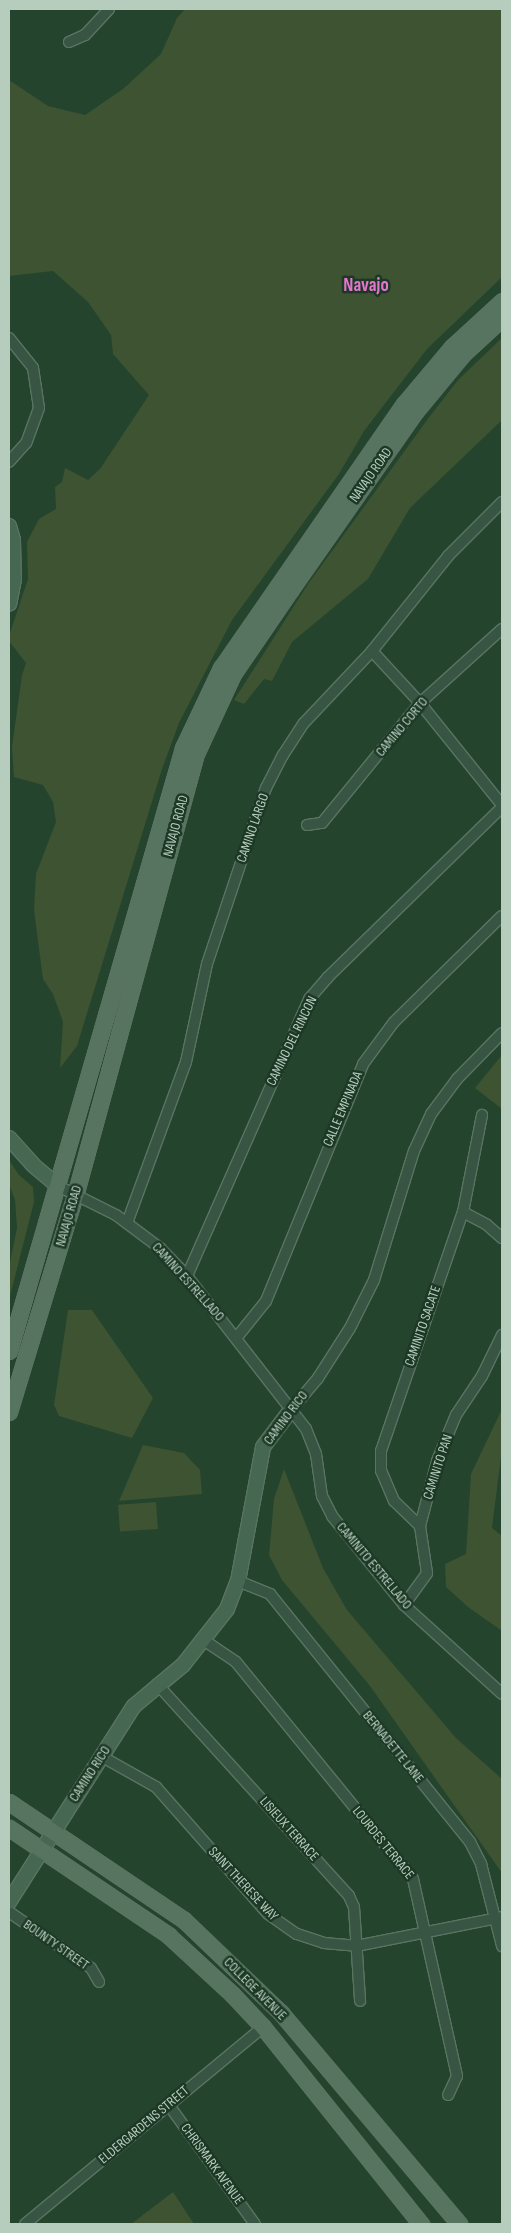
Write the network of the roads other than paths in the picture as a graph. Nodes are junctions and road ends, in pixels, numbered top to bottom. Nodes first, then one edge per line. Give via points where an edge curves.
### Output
1 (109, 9) edge
2 (69, 42) dead end
3 (502, 301) edge
4 (502, 318) edge
5 (9, 338) edge
6 (9, 462) edge
7 (502, 502) edge
8 (9, 526) edge
9 (9, 604) edge
10 (502, 629) edge
11 (372, 651) junction
12 (420, 703) junction
13 (502, 806) edge
14 (308, 825) dead end
15 (502, 916) edge
16 (502, 1033) edge
17 (482, 1115) dead end
18 (9, 1138) edge
19 (58, 1186) junction
20 (76, 1192) junction
21 (463, 1212) junction
22 (127, 1223) junction
23 (502, 1238) edge
24 (187, 1276) junction
25 (22, 1309) junction
26 (40, 1313) junction
27 (502, 1335) edge
28 (236, 1337) junction
29 (9, 1351) edge
30 (291, 1410) junction
31 (9, 1412) edge
32 (420, 1526) junction
33 (238, 1581) junction
34 (404, 1604) junction
35 (205, 1641) junction
36 (157, 1684) junction
37 (502, 1694) edge
38 (101, 1756) junction
39 (9, 1802) edge
40 (9, 1828) edge
41 (53, 1830) junction
42 (42, 1849) junction
43 (9, 1902) edge
44 (9, 1912) edge
45 (499, 1917) edge
46 (426, 1931) junction
47 (356, 1946) junction
48 (502, 1946) edge
49 (99, 1982) dead end
50 (360, 2001) dead end
51 (263, 2027) junction
52 (448, 2094) dead end
53 (168, 2104) junction
54 (25, 2224) edge
55 (255, 2224) edge
56 (421, 2224) edge
57 (458, 2224) edge

1 - 2 street via 85,35
3 - 19 main road, NAVAJO ROAD via 452,347 404,404 221,668 183,748
4 - 20 main road, NAVAJO ROAD via 463,354 415,412 233,674 195,756
5 - 6 street via 33,368 39,408 26,443
7 - 11 street, CAMINO LARGO via 448,556
8 - 9 street via 13,540 14,579
10 - 12 street, CAMINO CORTO
11 - 12 street
11 - 22 street, CAMINO LARGO via 304,723 266,788 207,964 177,1090
12 - 13 street
12 - 14 street, CAMINO CORTO via 322,823
13 - 24 street, CAMINO DEL RINCON via 335,970 309,1000
15 - 28 street, CALLE EMPINADA via 394,1022 363,1064 266,1301
16 - 30 street, CAMINO RICO via 457,1079 431,1114 414,1151 374,1280 350,1328 318,1378
17 - 21 street, CAMINITO SACATE
18 - 19 street via 32,1165
19 - 20 street, CAMINO ESTRELLADO
19 - 25 main road, NAVAJO ROAD
20 - 22 street, CAMINO ESTRELLADO
20 - 26 main road, NAVAJO ROAD
21 - 23 street
21 - 32 street, CAMINITO SACATE via 381,1451 381,1471 394,1501
22 - 24 street, CAMINO ESTRELLADO via 160,1248
24 - 28 street, CAMINO ESTRELLADO
25 - 26 main road
25 - 29 main road, NAVAJO ROAD
26 - 31 main road, NAVAJO ROAD
27 - 32 street, CAMINITO PAN via 482,1376 456,1415 437,1461
28 - 30 street, CAMINO ESTRELLADO
30 - 33 street, CAMINO RICO via 263,1447
30 - 34 street, CAMINITO ESTRELLADO via 306,1429 316,1454 322,1496 332,1516
32 - 34 street, CAMINITO PAN via 427,1574
33 - 35 street, CAMINO RICO via 227,1609
33 - 45 street, BERNADETTE LANE via 270,1594 470,1842
34 - 37 street, CAMINITO ESTRELLADO
35 - 36 street, CAMINO RICO via 184,1665
35 - 46 street, LOURDES TERRACE via 236,1662 413,1878
36 - 38 street, CAMINO RICO via 134,1706
36 - 47 street, LISIEUX TERRACE via 350,1896 354,1907
38 - 41 street, CAMINO RICO
38 - 47 street, SAINT THERESE WAY via 156,1787 281,1925 324,1943
39 - 41 main road, COLLEGE AVENUE
40 - 42 main road, COLLEGE AVENUE
41 - 42 street, CAMINO RICO
41 - 57 main road, COLLEGE AVENUE via 184,1920 256,1987
42 - 43 street, CAMINO RICO
42 - 51 main road, COLLEGE AVENUE via 168,1935
44 - 49 street, BOUNTY STREET via 91,1968
45 - 46 street, SAINT THERESE WAY
45 - 48 street, BERNADETTE LANE
46 - 47 street, SAINT THERESE WAY
46 - 52 street, LOURDES TERRACE via 457,2076
47 - 50 street, LISIEUX TERRACE
51 - 53 street, ELDERGARDENS STREET
51 - 56 main road, COLLEGE AVENUE
53 - 54 street, ELDERGARDENS STREET
53 - 55 street, CHRISMARK AVENUE

